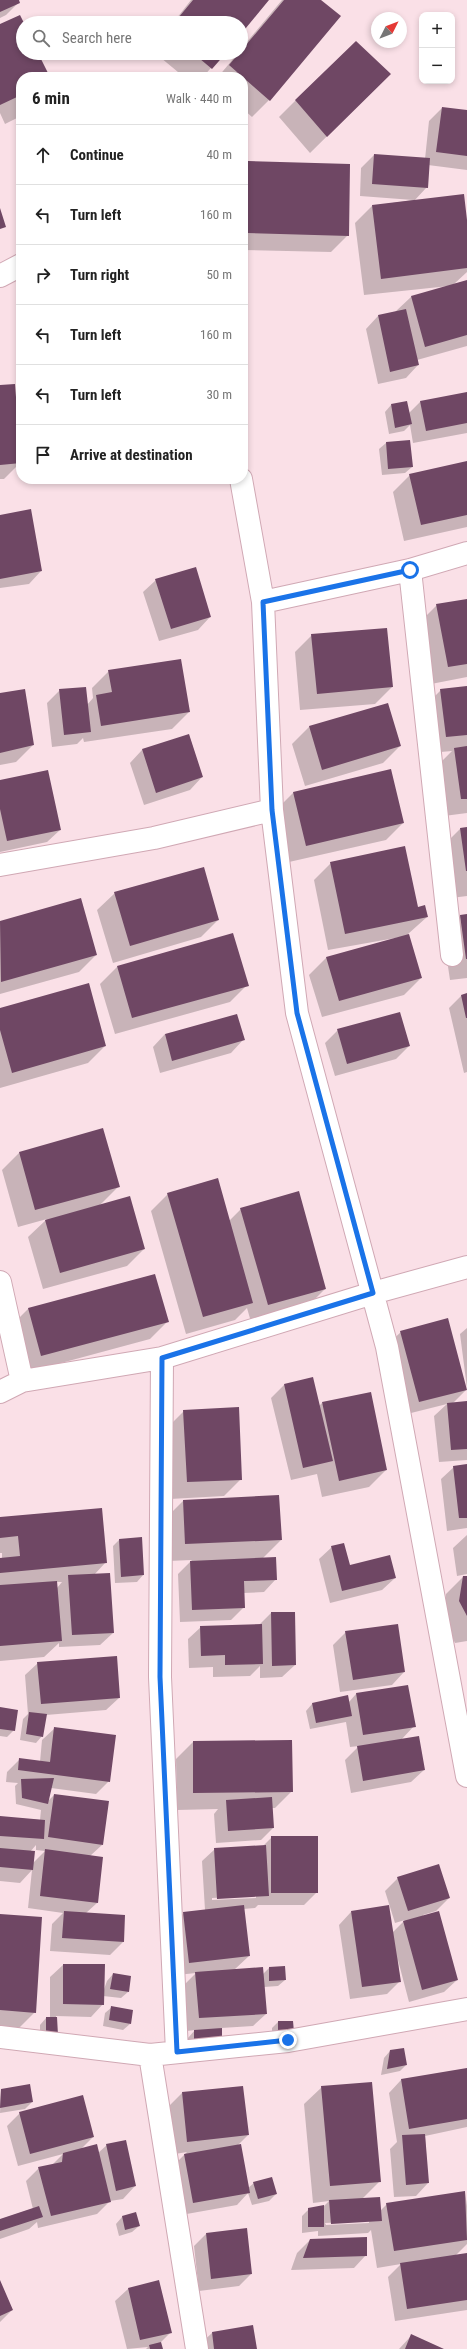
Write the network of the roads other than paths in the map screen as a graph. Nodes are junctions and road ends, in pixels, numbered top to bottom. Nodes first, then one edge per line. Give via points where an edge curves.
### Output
1 (16, 268) edge
2 (0, 276) edge
3 (242, 484) edge
4 (467, 553) edge
5 (410, 570) junction
6 (263, 602) junction
7 (272, 810) junction
8 (0, 865) edge
9 (452, 955) dead end
10 (467, 1266) edge
11 (0, 1282) edge
12 (373, 1293) junction
13 (162, 1358) junction
14 (22, 1381) junction
15 (0, 1392) edge
16 (467, 1776) edge
17 (467, 2009) edge
18 (0, 2037) edge
19 (177, 2052) junction
20 (150, 2055) junction
21 (197, 2349) edge

1 - 2 street
3 - 6 street
4 - 5 street
5 - 6 street
5 - 9 street
6 - 7 street
7 - 8 street via 154,838
7 - 12 street via 297,1013
10 - 12 street
11 - 14 street
12 - 13 street
12 - 16 street via 387,1347
13 - 14 street
13 - 19 street via 160,1677
14 - 15 street
17 - 19 street via 288,2040
18 - 20 street
19 - 20 street
20 - 21 street

